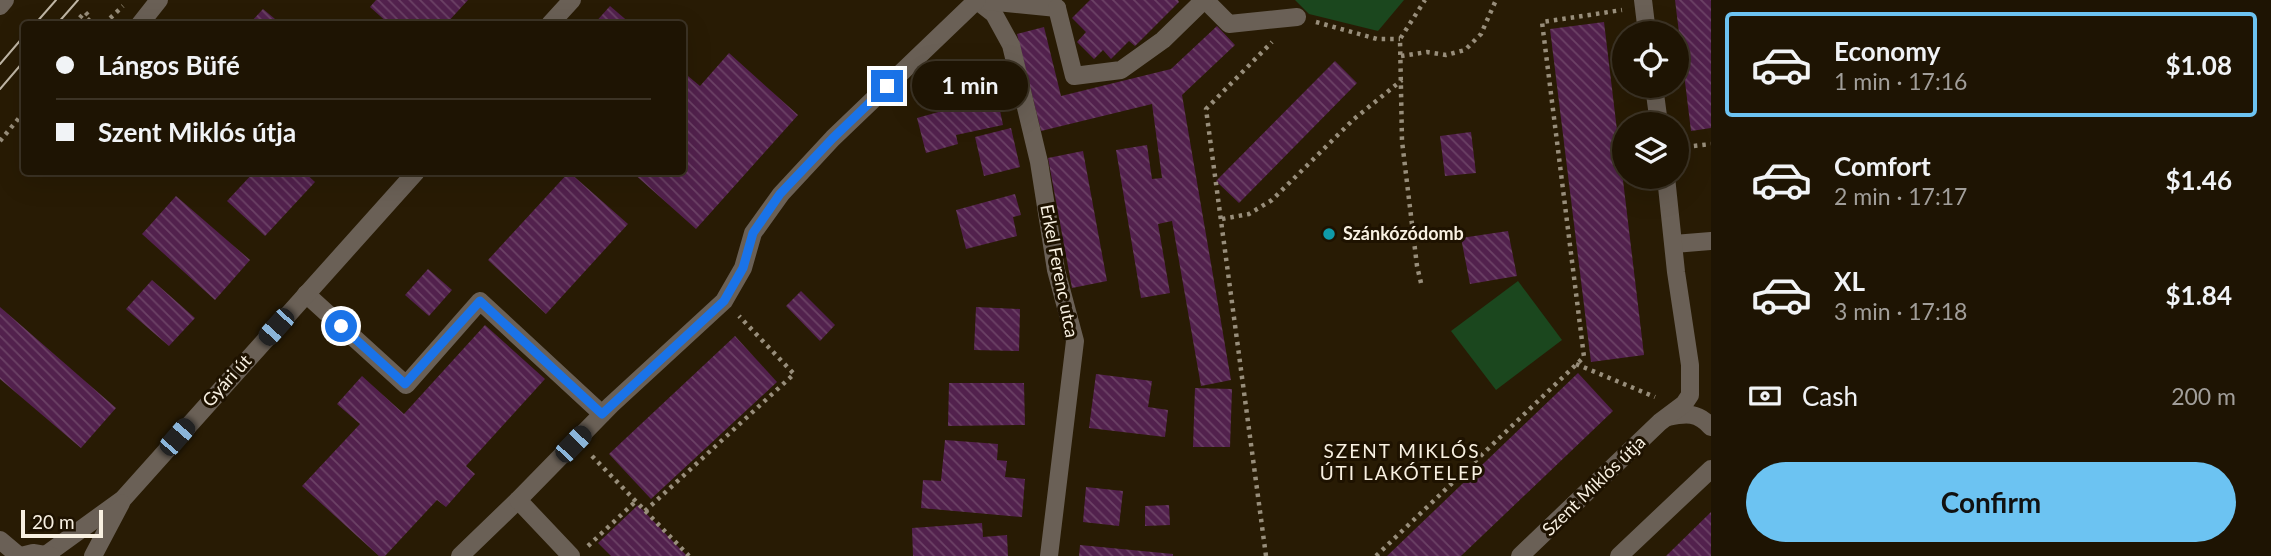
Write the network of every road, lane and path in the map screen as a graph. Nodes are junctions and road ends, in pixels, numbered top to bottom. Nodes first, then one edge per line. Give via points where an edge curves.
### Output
1 (5, 0) edge
2 (129, 0) edge
3 (159, 0) edge
4 (572, 0) edge
5 (976, 0) edge
6 (1205, 0) edge
7 (1424, 0) edge
8 (1496, 0) edge
9 (1643, 0) edge
10 (1061, 4) edge
11 (0, 6) edge
12 (1626, 10) dead end
13 (1297, 17) junction
14 (77, 21) edge
15 (88, 21) edge
16 (107, 21) edge
17 (142, 21) edge
18 (553, 21) edge
19 (1646, 21) edge
20 (1400, 39) junction
21 (1401, 55) junction
22 (1402, 79) junction
23 (21, 116) edge
24 (0, 141) edge
25 (1711, 144) edge
26 (1689, 147) edge
27 (413, 175) edge
28 (1667, 189) edge
29 (1222, 219) junction
30 (1711, 241) edge
31 (1674, 244) junction
32 (1421, 282) dead end
33 (306, 295) junction
34 (738, 315) dead end
35 (1576, 364) junction
36 (1690, 381) junction
37 (1655, 397) dead end
38 (1711, 412) edge
39 (602, 414) junction
40 (1668, 417) junction
41 (1711, 427) edge
42 (593, 456) dead end
43 (1711, 468) edge
44 (123, 499) junction
45 (518, 500) junction
46 (636, 501) junction
47 (645, 511) junction
48 (0, 540) edge
49 (588, 546) dead end
50 (49, 555) edge
51 (20, 556) edge
52 (93, 556) edge
53 (460, 556) edge
54 (571, 556) edge
55 (689, 556) edge
56 (1049, 556) edge
57 (1266, 556) edge
58 (1376, 556) edge
59 (1520, 556) edge
60 (1619, 556) edge

1 - 11 street
2 - 16 path
3 - 17 street
4 - 18 street
5 - 10 street
5 - 39 street via 780,194 753,233 743,268 724,301
5 - 56 street, Erkel Ferenc utca via 994,14 1011,45 1039,162 1056,270 1075,341
6 - 10 street via 1163,40 1121,70 1074,76
6 - 13 street via 1229,24
7 - 20 path
8 - 21 path via 1481,34 1465,50 1446,55 1427,51
9 - 19 street
12 - 35 path via 1542,22 1584,357
13 - 20 path via 1377,39
13 - 29 path via 1206,109
14 - 15 path via 85,12 91,18
20 - 21 path
21 - 22 path
22 - 29 path via 1354,119 1272,201 1249,214
22 - 32 path via 1402,141
23 - 24 path
25 - 26 path
27 - 33 street, Gyári út
28 - 31 street
29 - 57 path
30 - 31 street
31 - 36 street
33 - 39 street via 405,384 480,301
33 - 44 street, Gyári út
34 - 47 path via 794,374
35 - 37 path
35 - 58 path
36 - 38 street
36 - 40 street, Szent Miklós útja via 1690,395
39 - 45 street
40 - 41 street via 1686,413
40 - 59 street, Szent Miklós útja
42 - 46 path
43 - 60 street
44 - 50 street, Gyári út
44 - 52 street, Gyári út
45 - 53 street
45 - 54 street
46 - 47 path
46 - 49 path
47 - 55 path
48 - 51 street
50 - 51 street

